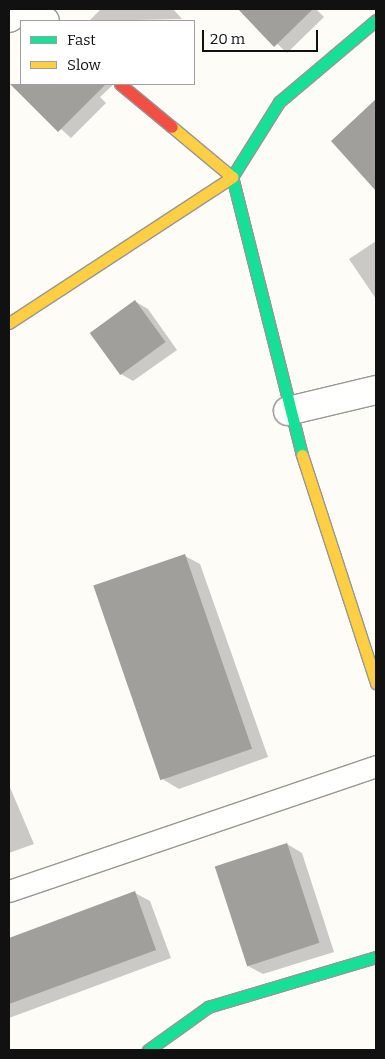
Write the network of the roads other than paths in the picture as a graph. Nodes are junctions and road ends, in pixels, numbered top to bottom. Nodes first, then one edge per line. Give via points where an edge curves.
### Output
1 (20, 9) edge
2 (30, 9) edge
3 (9, 18) edge
4 (44, 20) edge
5 (376, 20) edge
6 (121, 85) edge
7 (232, 177) junction
8 (9, 323) edge
9 (376, 390) edge
10 (288, 411) junction
11 (376, 682) edge
12 (376, 766) edge
13 (9, 891) edge
14 (376, 957) edge
15 (148, 1050) edge

1 - 3 street
2 - 4 street
5 - 7 street via 279,102
6 - 7 street
7 - 8 street
7 - 10 street
9 - 10 street
10 - 11 street
12 - 13 lane
14 - 15 street via 208,1007

